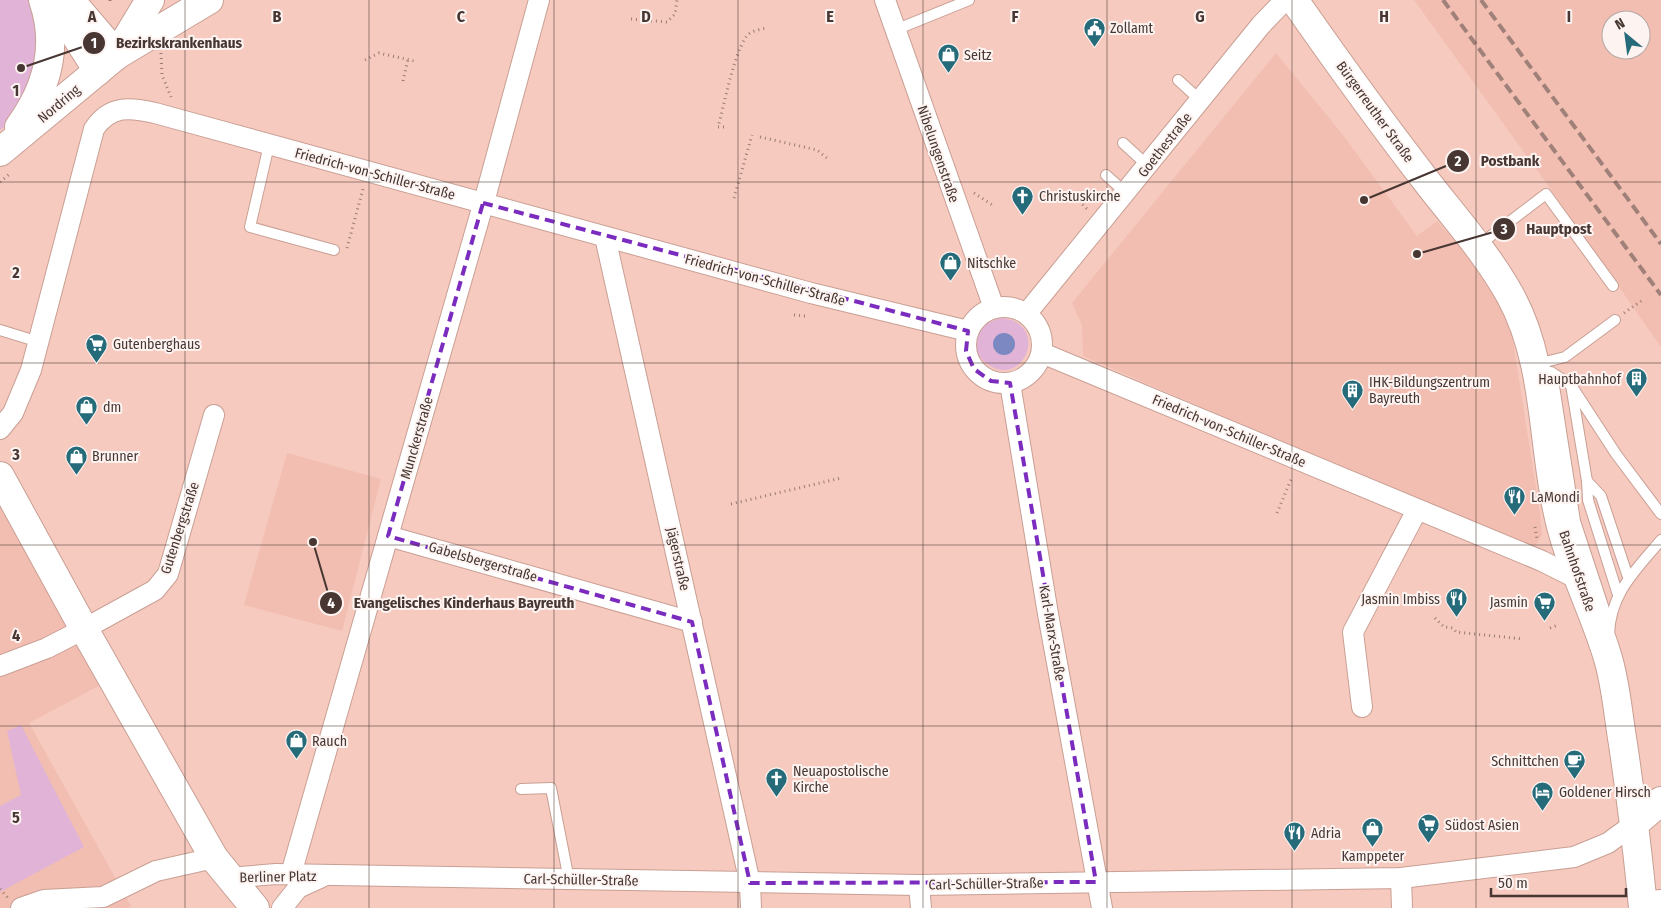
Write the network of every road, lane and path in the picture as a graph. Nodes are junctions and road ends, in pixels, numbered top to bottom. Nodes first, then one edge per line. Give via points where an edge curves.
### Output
1 (43, 0) edge
2 (53, 0) edge
3 (70, 0) edge
4 (150, 0) edge
5 (209, 0) edge
6 (539, 0) edge
7 (677, 0) edge
8 (885, 0) edge
9 (969, 0) edge
10 (1281, 2) edge
11 (631, 19) dead end
12 (767, 28) dead end
13 (895, 30) junction
14 (164, 48) dead end
15 (408, 59) junction
16 (365, 60) dead end
17 (414, 60) dead end
18 (108, 63) junction
19 (403, 80) dead end
20 (1178, 80) dead end
21 (1200, 100) junction
22 (192, 124) junction
23 (724, 128) dead end
24 (752, 135) dead end
25 (760, 137) dead end
26 (1123, 143) dead end
27 (269, 145) junction
28 (2, 151) edge
29 (828, 159) dead end
30 (1148, 166) junction
31 (368, 172) junction
32 (1106, 175) dead end
33 (1126, 193) junction
34 (734, 198) dead end
35 (1056, 201) dead end
36 (483, 203) junction
37 (1102, 222) junction
38 (605, 237) junction
39 (1478, 246) junction
40 (334, 250) joint
41 (1613, 286) dead end
42 (1644, 299) dead end
43 (994, 308) junction
44 (1027, 314) junction
45 (794, 315) dead end
46 (805, 316) dead end
47 (1616, 320) joint
48 (0, 330) edge
49 (968, 331) junction
50 (39, 342) junction
51 (1042, 353) junction
52 (1544, 369) junction
53 (1010, 383) junction
54 (1571, 385) junction
55 (214, 415) dead end
56 (0, 429) edge
57 (1299, 461) junction
58 (0, 476) edge
59 (840, 478) dead end
60 (1588, 481) junction
61 (1561, 484) junction
62 (731, 504) dead end
63 (1417, 510) junction
64 (1276, 513) dead end
65 (1661, 514) edge
66 (388, 536) junction
67 (1661, 540) edge
68 (1628, 577) junction
69 (1578, 579) junction
70 (1618, 595) junction
71 (1435, 618) dead end
72 (692, 622) junction
73 (1558, 625) dead end
74 (1550, 628) dead end
75 (84, 629) junction
76 (1523, 639) dead end
77 (1608, 643) junction
78 (0, 666) edge
79 (1362, 707) dead end
80 (521, 789) dead end
81 (1661, 802) edge
82 (1634, 824) junction
83 (221, 868) junction
84 (291, 874) junction
85 (329, 876) junction
86 (1400, 878) junction
87 (569, 880) junction
88 (750, 882) junction
89 (1096, 882) junction
90 (919, 885) junction
91 (1649, 903) edge
92 (21, 908) edge
93 (255, 908) edge
94 (282, 908) edge
95 (750, 908) edge
96 (921, 908) edge
97 (1102, 908) edge
98 (1402, 908) edge

1 - 28 street via 51,34 47,73 33,108
2 - 18 street
3 - 18 street
4 - 18 street
5 - 18 street
6 - 36 street, Munckerstraße
7 - 11 path via 675,14 667,22
8 - 13 street, Nibelungenstraße
9 - 13 lane
10 - 21 street, Goethestraße
10 - 39 street, Bürgerreuther Straße
12 - 23 path via 747,36 718,127
13 - 43 street, Nibelungenstraße
14 - 22 path via 162,75 169,94
15 - 16 path via 379,53
15 - 17 path
15 - 19 path
18 - 28 street, Nordring
20 - 21 lane
21 - 30 street, Goethestraße
22 - 27 street, Friedrich-von-Schiller-Straße
22 - 50 street, Friedrich-von-Schiller-Straße via 128,108 109,113 95,128
24 - 34 path
25 - 29 path via 818,150
26 - 30 lane
27 - 31 street, Friedrich-von-Schiller-Straße
27 - 40 lane via 250,227
30 - 33 street, Goethestraße
31 - 36 street, Friedrich-von-Schiller-Straße
31 - 40 path via 346,254
32 - 33 lane
33 - 37 street, Goethestraße
35 - 37 path via 1075,197
36 - 38 street, Friedrich-von-Schiller-Straße
36 - 66 street, Munckerstraße
37 - 44 street, Goethestraße
38 - 49 street, Friedrich-von-Schiller-Straße via 811,293
38 - 72 street, Jägerstraße
39 - 41 lane via 1546,194
39 - 52 street, Bahnhofstraße via 1509,294
42 - 47 path
43 - 44 street via 1008,306
43 - 49 street via 980,315
44 - 51 street via 1040,329
45 - 46 path
47 - 52 lane
48 - 50 lane
49 - 53 street via 966,351 974,369 991,381
50 - 56 street, Friedrich-von-Schiller-Straße via 13,413
51 - 53 street via 1029,374
51 - 57 street, Friedrich-von-Schiller-Straße
52 - 54 lane
52 - 61 street, Bahnhofstraße
53 - 89 street, Karl-Marx-Straße
54 - 60 lane
54 - 65 lane via 1616,454
55 - 75 street, Gutenbergstraße via 168,574 154,590
57 - 63 street, Friedrich-von-Schiller-Straße
57 - 64 path
58 - 75 street
59 - 62 path
60 - 61 lane
60 - 68 lane via 1601,496
60 - 70 lane via 1588,500
61 - 69 street, Bahnhofstraße via 1565,543
61 - 77 lane via 1599,589
63 - 69 street, Friedrich-von-Schiller-Straße
63 - 79 street via 1353,632
66 - 72 street, Gabelsbergerstraße
66 - 84 street, Munckerstraße
67 - 68 lane
68 - 70 lane
69 - 77 street, Bahnhofstraße
70 - 77 lane
71 - 76 path via 1456,632
72 - 88 street, Jägerstraße
73 - 74 path
75 - 78 street, Gutenbergstraße
75 - 83 street
77 - 82 street, Bahnhofstraße
80 - 87 lane via 551,788
81 - 82 street
82 - 86 street, Carl-Schüller-Straße via 1608,843 1574,857
82 - 91 street, Bahnhofstraße
83 - 84 street, Berliner Platz
83 - 92 street via 156,871 103,897 44,900
83 - 93 street, Berliner Platz
84 - 85 street, Berliner Platz
85 - 87 street, Carl-Schüller-Straße
85 - 94 street, Berliner Platz via 316,878 298,888
86 - 89 street, Carl-Schüller-Straße
86 - 98 street
87 - 88 street, Carl-Schüller-Straße
88 - 90 street, Carl-Schüller-Straße
88 - 95 street, Jägerstraße
89 - 90 street, Carl-Schüller-Straße
89 - 97 street, Karl-Marx-Straße
90 - 96 street

